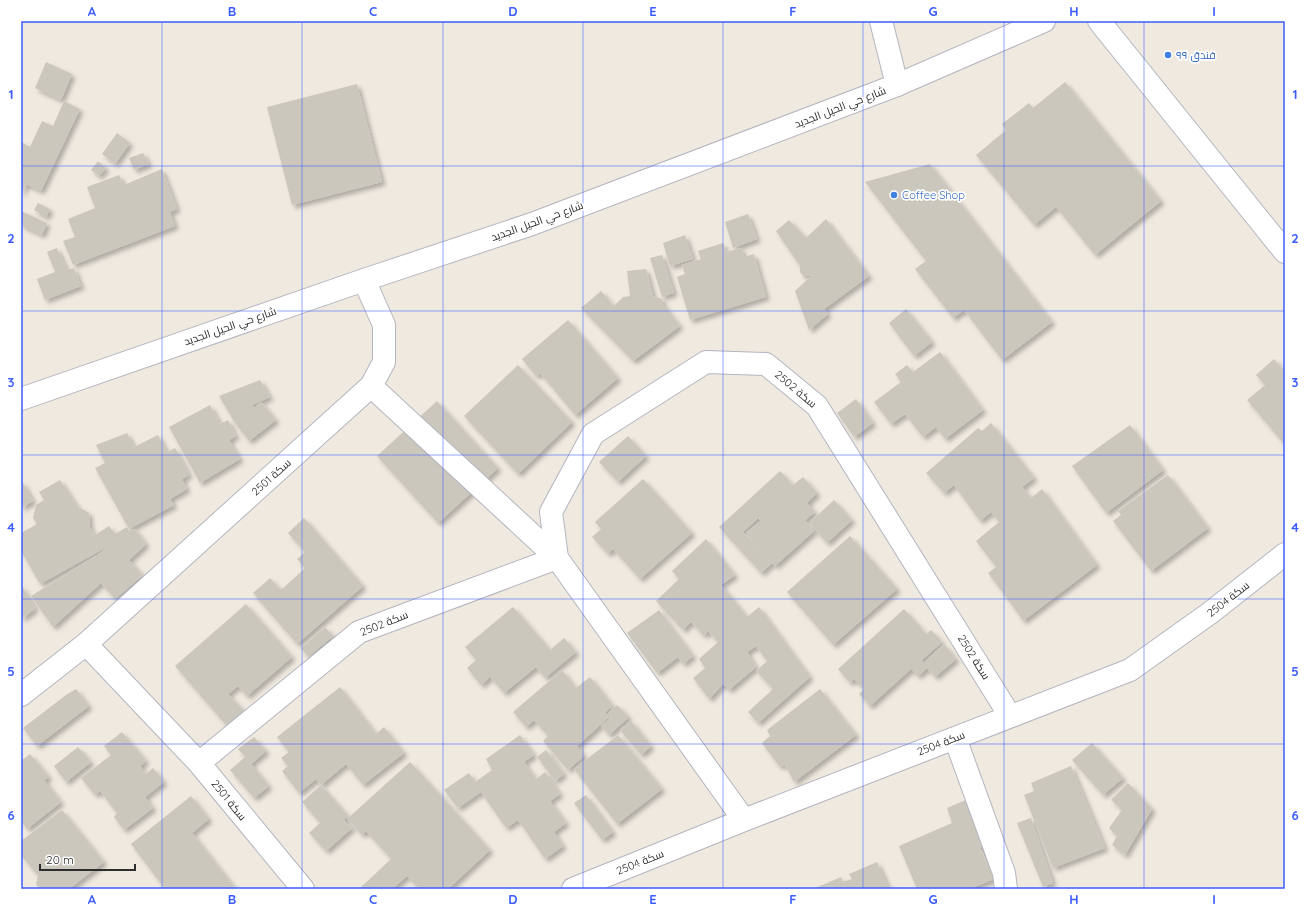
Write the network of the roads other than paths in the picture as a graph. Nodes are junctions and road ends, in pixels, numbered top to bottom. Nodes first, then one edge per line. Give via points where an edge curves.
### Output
1 (881, 21) edge
2 (1044, 21) edge
3 (1099, 21) edge
4 (897, 85) junction
5 (1285, 252) edge
6 (364, 280) junction
7 (371, 386) junction
8 (21, 399) edge
9 (1285, 554) edge
10 (557, 558) junction
11 (86, 644) junction
12 (21, 695) edge
13 (1010, 716) junction
14 (955, 738) junction
15 (200, 763) junction
16 (744, 820) junction
17 (303, 889) edge
18 (573, 889) edge
19 (1006, 889) edge

1 - 4 street
2 - 4 street, شارع حي الحيل الجديد
3 - 5 street
4 - 6 street, شارع حي الحيل الجديد via 532,224
6 - 7 street, سكة 2501 via 384,325 384,362
6 - 8 street, شارع حي الحيل الجديد
7 - 10 street, سكة 2502
7 - 11 street, سكة 2501
9 - 13 street, سكة 2504 via 1210,613 1130,670
10 - 13 street, سكة 2502 via 551,512 593,434 706,362 766,364 818,406
10 - 15 street, سكة 2502 via 359,632
10 - 16 street, سكة 2502
11 - 12 street, سكة 2501
11 - 15 street, سكة 2501
13 - 14 street, سكة 2504
14 - 16 street, سكة 2504
14 - 19 street via 1004,873
15 - 17 street, سكة 2501
16 - 18 street, سكة 2504

